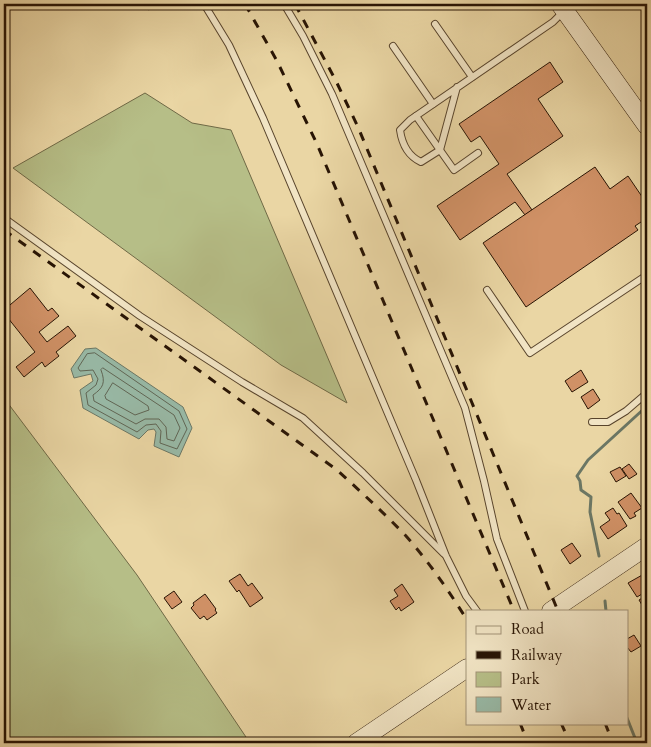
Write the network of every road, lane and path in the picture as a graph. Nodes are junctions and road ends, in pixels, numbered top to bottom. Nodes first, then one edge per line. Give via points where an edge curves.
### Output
1 (204, 4) edge
2 (284, 4) edge
3 (562, 7) edge
4 (435, 24) dead end
5 (393, 46) dead end
6 (472, 77) junction
7 (457, 87) junction
8 (433, 104) junction
9 (416, 116) junction
10 (647, 126) edge
11 (440, 150) junction
12 (478, 153) dead end
13 (4, 218) edge
14 (647, 275) edge
15 (487, 290) dead end
16 (647, 393) edge
17 (592, 422) dead end
18 (647, 546) edge
19 (446, 556) junction
20 (476, 610) edge
21 (525, 610) edge
22 (553, 610) edge
23 (466, 669) edge
24 (356, 743) edge

1 - 19 lane via 229,45 263,118
2 - 21 lane via 332,94 465,408 497,539
3 - 6 lane via 553,22
3 - 10 main road
4 - 6 lane
5 - 8 lane
6 - 7 lane
7 - 8 lane
7 - 11 lane
8 - 9 lane
9 - 11 lane
9 - 11 lane via 400,130 401,142 413,158 421,162
11 - 12 lane via 454,170
13 - 19 lane via 140,316 302,418
14 - 15 lane via 530,353
16 - 17 lane via 608,422
18 - 22 main road
19 - 20 lane
23 - 24 main road

